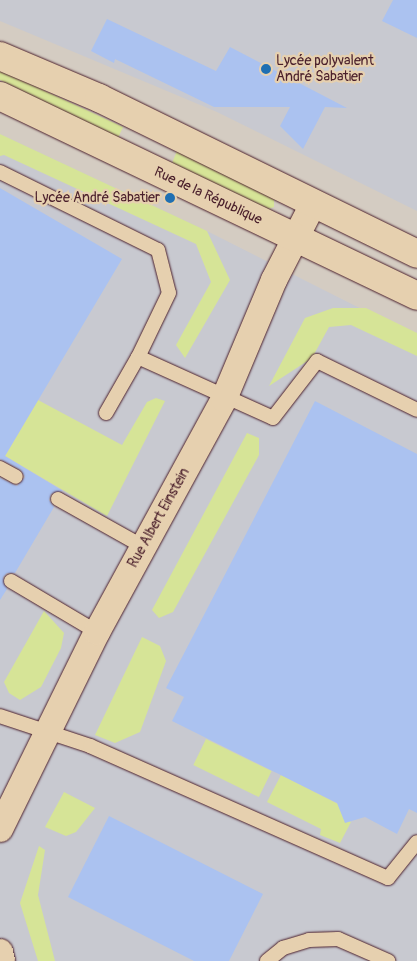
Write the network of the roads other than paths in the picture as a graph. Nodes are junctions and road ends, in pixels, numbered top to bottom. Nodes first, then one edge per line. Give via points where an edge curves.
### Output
1 (0, 56) edge
2 (0, 96) edge
3 (0, 172) edge
4 (313, 204) junction
5 (295, 236) junction
6 (417, 254) edge
7 (417, 296) edge
8 (138, 357) junction
9 (224, 399) junction
10 (417, 410) edge
11 (106, 413) dead end
12 (0, 468) edge
13 (16, 477) dead end
14 (58, 499) dead end
15 (144, 546) junction
16 (11, 581) dead end
17 (97, 632) junction
18 (0, 716) edge
19 (49, 734) junction
20 (0, 829) edge
21 (417, 842) edge
22 (267, 961) edge
23 (388, 961) edge

1 - 4 main road via 99,98
2 - 5 main road, Rue de la République
3 - 8 lane via 158,250 169,293
4 - 5 street, Rue Albert Einstein
4 - 6 main road
5 - 7 main road, Rue de la République
5 - 9 street, Rue Albert Einstein
8 - 9 lane
8 - 11 lane
9 - 10 lane via 273,418 317,360
9 - 15 street, Rue Albert Einstein
12 - 13 lane
14 - 15 lane
15 - 17 street, Rue Albert Einstein
16 - 17 lane
17 - 19 street, Rue Albert Einstein
18 - 19 lane
19 - 20 street, Rue Albert Einstein
19 - 21 lane via 90,746 388,878
22 - 23 lane via 283,948 309,940 338,939

